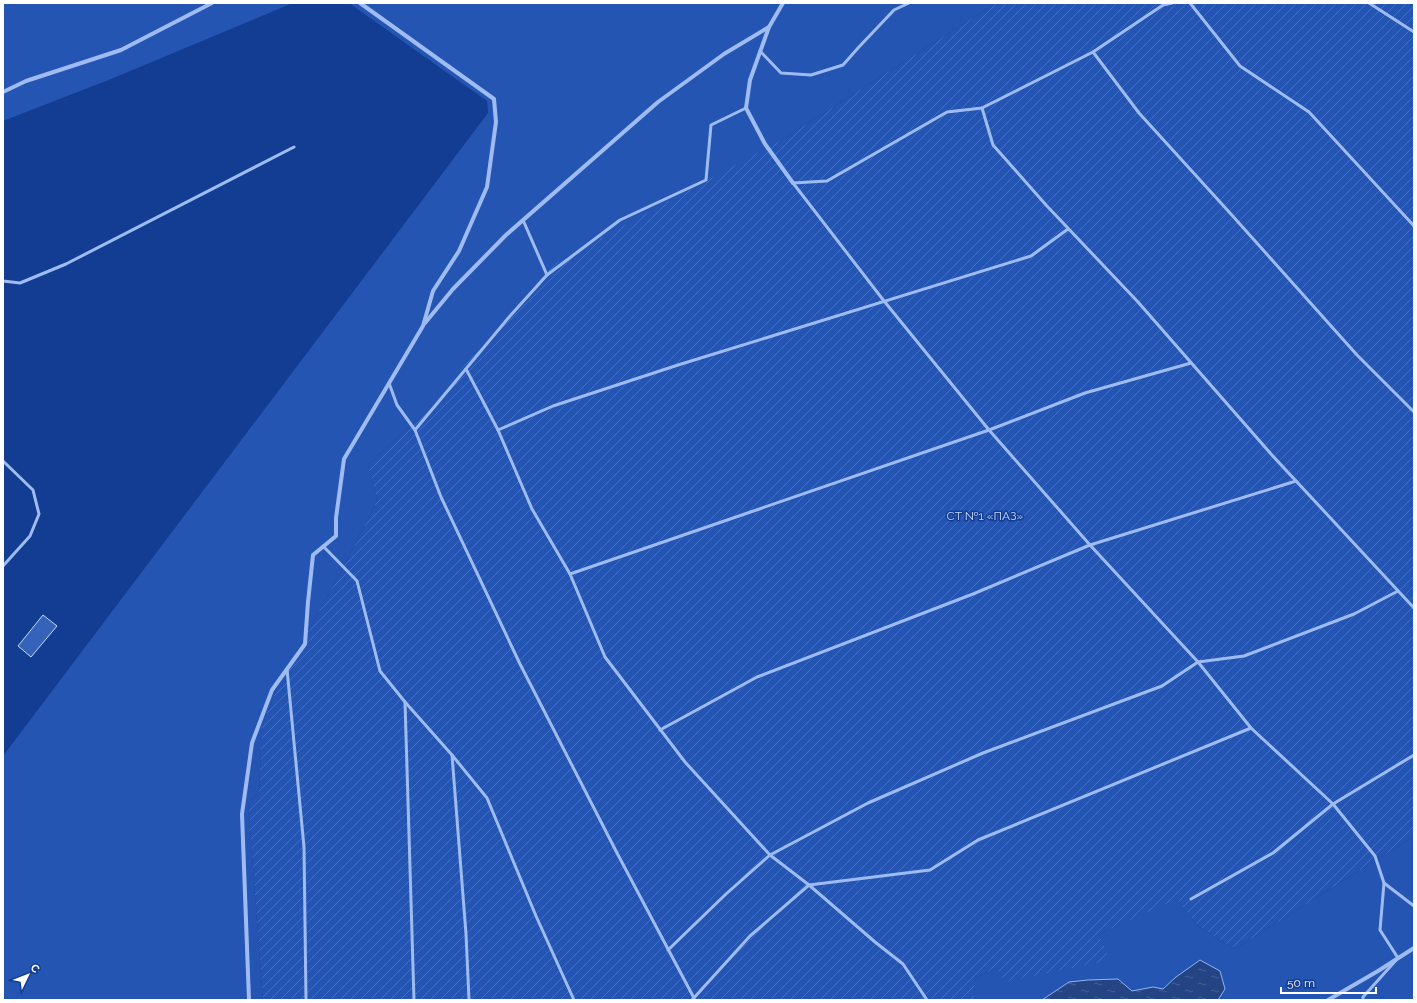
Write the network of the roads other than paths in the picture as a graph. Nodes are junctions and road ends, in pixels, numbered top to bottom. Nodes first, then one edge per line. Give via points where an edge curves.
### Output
1 (212, 3) edge
2 (360, 3) edge
3 (783, 3) edge
4 (909, 3) edge
5 (1172, 3) edge
6 (1190, 3) edge
7 (1369, 3) edge
8 (769, 27) junction
9 (1414, 32) edge
10 (760, 51) junction
11 (1093, 52) junction
12 (3, 92) edge
13 (746, 108) junction
14 (982, 108) junction
15 (294, 147) dead end
16 (793, 183) junction
17 (523, 220) junction
18 (1414, 226) edge
19 (1068, 229) junction
20 (547, 275) junction
21 (3, 282) edge
22 (884, 301) junction
23 (423, 326) junction
24 (1191, 363) junction
25 (466, 369) junction
26 (389, 383) junction
27 (1414, 412) edge
28 (415, 430) junction
29 (498, 430) junction
30 (989, 430) junction
31 (3, 461) edge
32 (1296, 482) junction
33 (1090, 545) junction
34 (324, 546) junction
35 (3, 566) edge
36 (570, 574) junction
37 (1398, 591) junction
38 (1414, 608) edge
39 (1198, 662) junction
40 (287, 669) junction
41 (405, 702) junction
42 (1250, 728) junction
43 (660, 730) junction
44 (452, 755) junction
45 (1414, 755) edge
46 (1333, 804) junction
47 (770, 855) junction
48 (1384, 883) junction
49 (809, 885) junction
50 (1191, 899) dead end
51 (1414, 906) edge
52 (1414, 948) edge
53 (668, 950) junction
54 (1398, 958) junction
55 (693, 999) edge
56 (248, 1000) edge
57 (306, 1000) edge
58 (414, 1000) edge
59 (469, 1000) edge
60 (574, 1000) edge
61 (927, 1000) edge
62 (1328, 1000) edge
63 (1363, 1000) edge

1 - 12 street via 121,50 26,81
2 - 23 street via 494,99 496,122 487,187 459,251 433,291
3 - 8 street
4 - 10 lane via 894,10 843,65 811,75 781,72
5 - 11 lane via 1163,5
6 - 18 lane via 1240,66 1309,112
7 - 9 lane
8 - 10 street
8 - 17 street via 724,54 658,102
10 - 13 street via 750,80
11 - 14 lane
11 - 27 lane via 1139,113 1357,355
13 - 16 street via 765,144
13 - 20 lane via 711,125 706,180 620,220
14 - 16 lane via 947,112 827,181
14 - 19 lane via 993,145
15 - 21 lane via 66,264 20,283
16 - 22 lane
17 - 20 lane
17 - 23 street via 452,289
19 - 22 lane via 1031,256
19 - 24 lane via 1138,302
20 - 25 lane
22 - 29 lane via 560,404
22 - 30 lane
23 - 26 street
24 - 30 lane via 1085,393
24 - 32 lane
25 - 28 lane
25 - 29 lane
26 - 28 lane via 398,405
26 - 34 street via 344,459 336,536
28 - 53 lane via 441,497 520,664
29 - 36 lane via 532,509
30 - 33 lane
30 - 36 lane
31 - 35 lane via 33,490 39,514 30,536
32 - 33 lane
32 - 37 lane
33 - 39 lane
33 - 43 lane via 973,594 758,677
34 - 40 street via 313,555 305,644
34 - 41 lane via 357,581 380,671
36 - 43 lane via 605,657
37 - 38 lane
37 - 39 lane via 1354,614 1244,656
39 - 42 lane
39 - 47 lane via 1162,686 976,756 868,803
40 - 56 street via 272,690 252,743 242,814
40 - 57 lane via 304,847
41 - 44 lane
41 - 58 lane
42 - 46 lane
42 - 49 lane via 978,840 930,870
43 - 47 lane via 685,762
44 - 59 lane
44 - 60 lane via 487,798
45 - 46 lane
46 - 48 lane via 1375,856
46 - 50 lane via 1273,853
47 - 49 lane
47 - 53 lane
48 - 51 lane
48 - 54 lane via 1380,930
49 - 55 lane via 750,936
49 - 61 lane via 903,964
52 - 54 street
53 - 55 lane
54 - 62 street
54 - 63 lane

